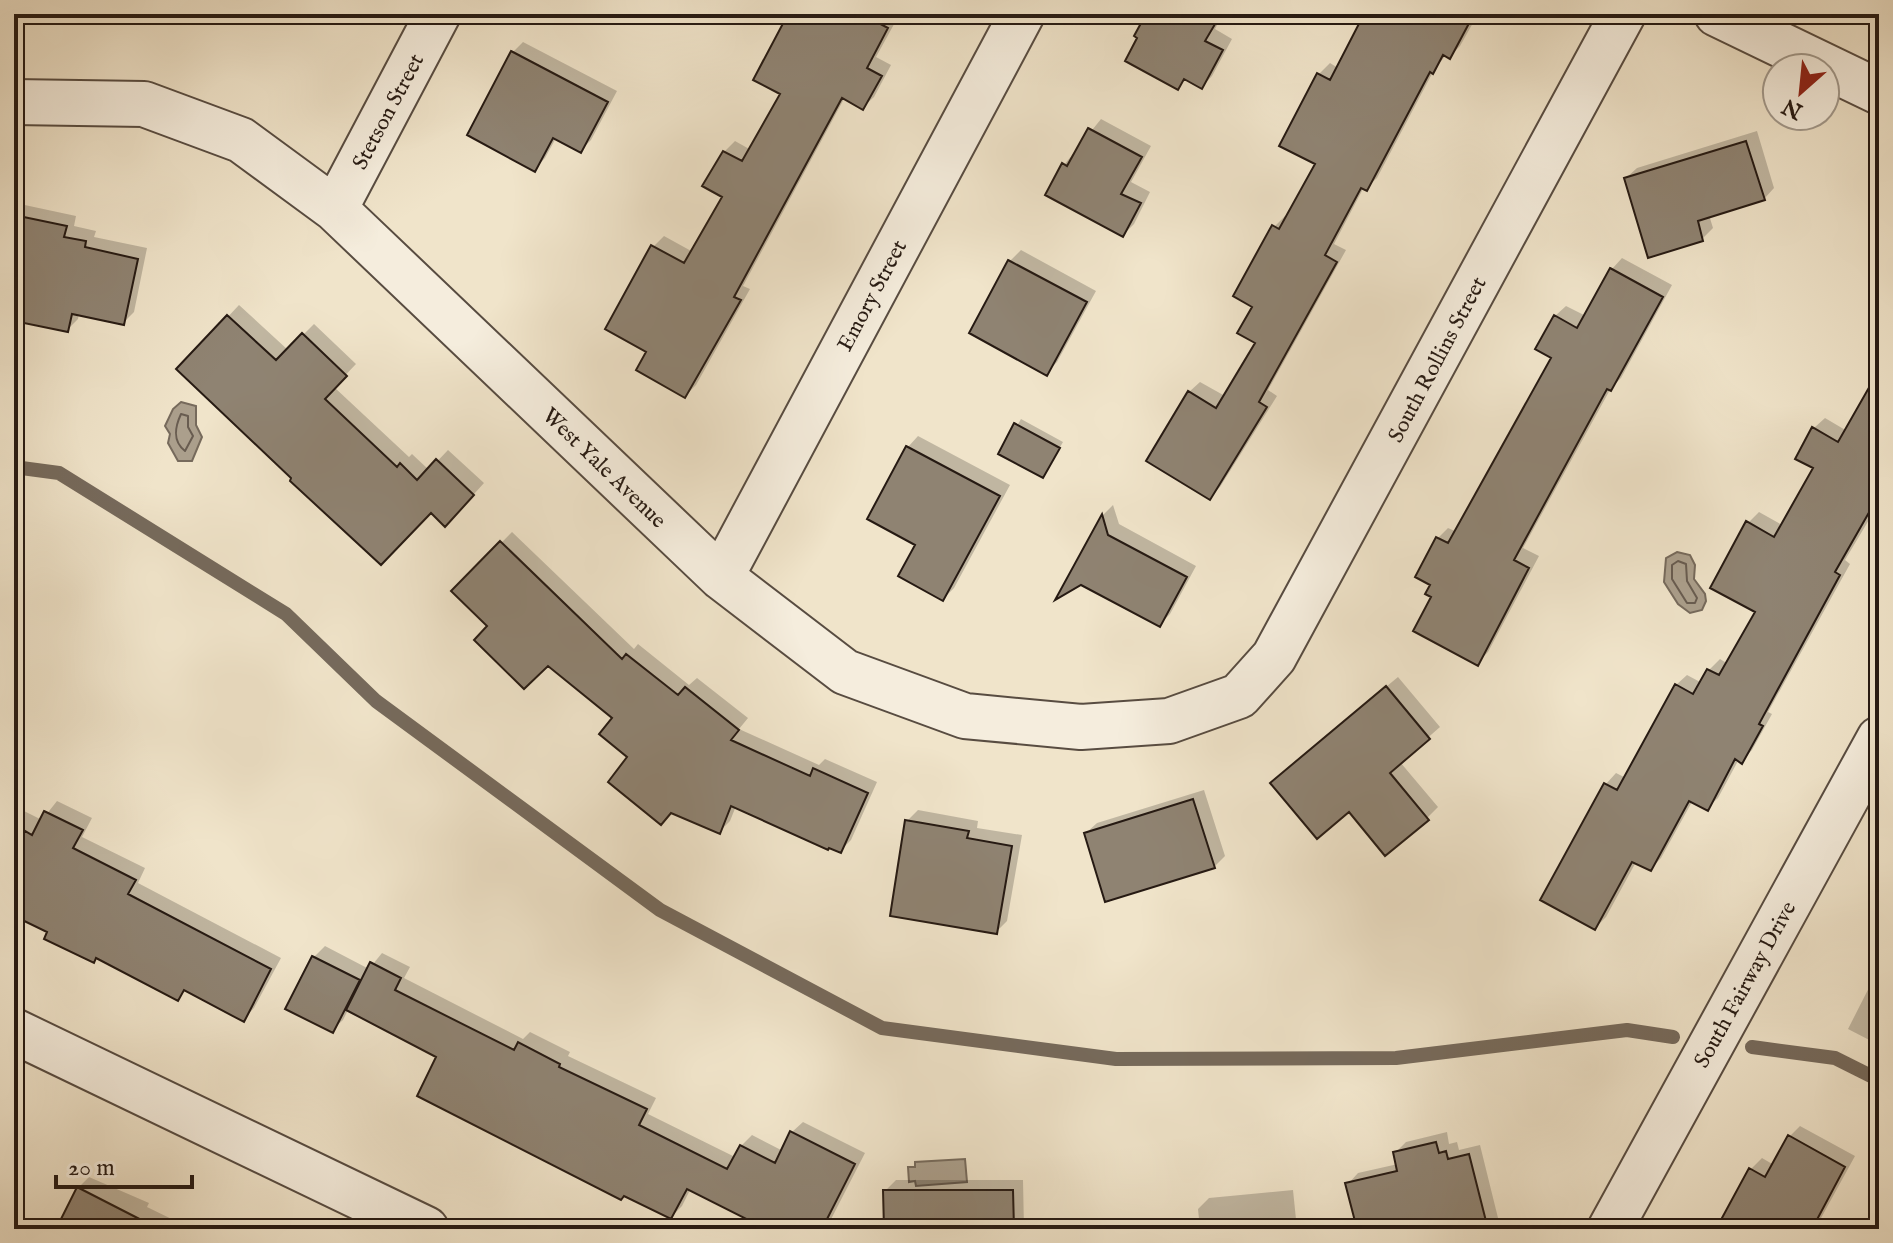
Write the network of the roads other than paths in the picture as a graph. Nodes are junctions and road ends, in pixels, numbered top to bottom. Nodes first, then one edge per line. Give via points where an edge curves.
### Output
1 (438, 14) edge
2 (1022, 14) edge
3 (1623, 14) edge
4 (1717, 14) edge
5 (1879, 92) edge
6 (14, 102) edge
7 (335, 209) junction
8 (721, 577) junction
9 (1239, 696) joint
10 (1879, 739) edge
11 (14, 1031) edge
12 (426, 1229) edge
13 (1610, 1229) edge

1 - 7 street, Stetson Street
2 - 8 street, Emory Street
3 - 9 street, South Rollins Street via 1274,657
4 - 5 street
6 - 7 street, West Yale Avenue via 144,104 241,140
7 - 8 street, West Yale Avenue
8 - 9 street, West Yale Avenue via 845,672 965,716 1081,727 1169,721
10 - 13 street, South Fairway Drive
11 - 12 street

